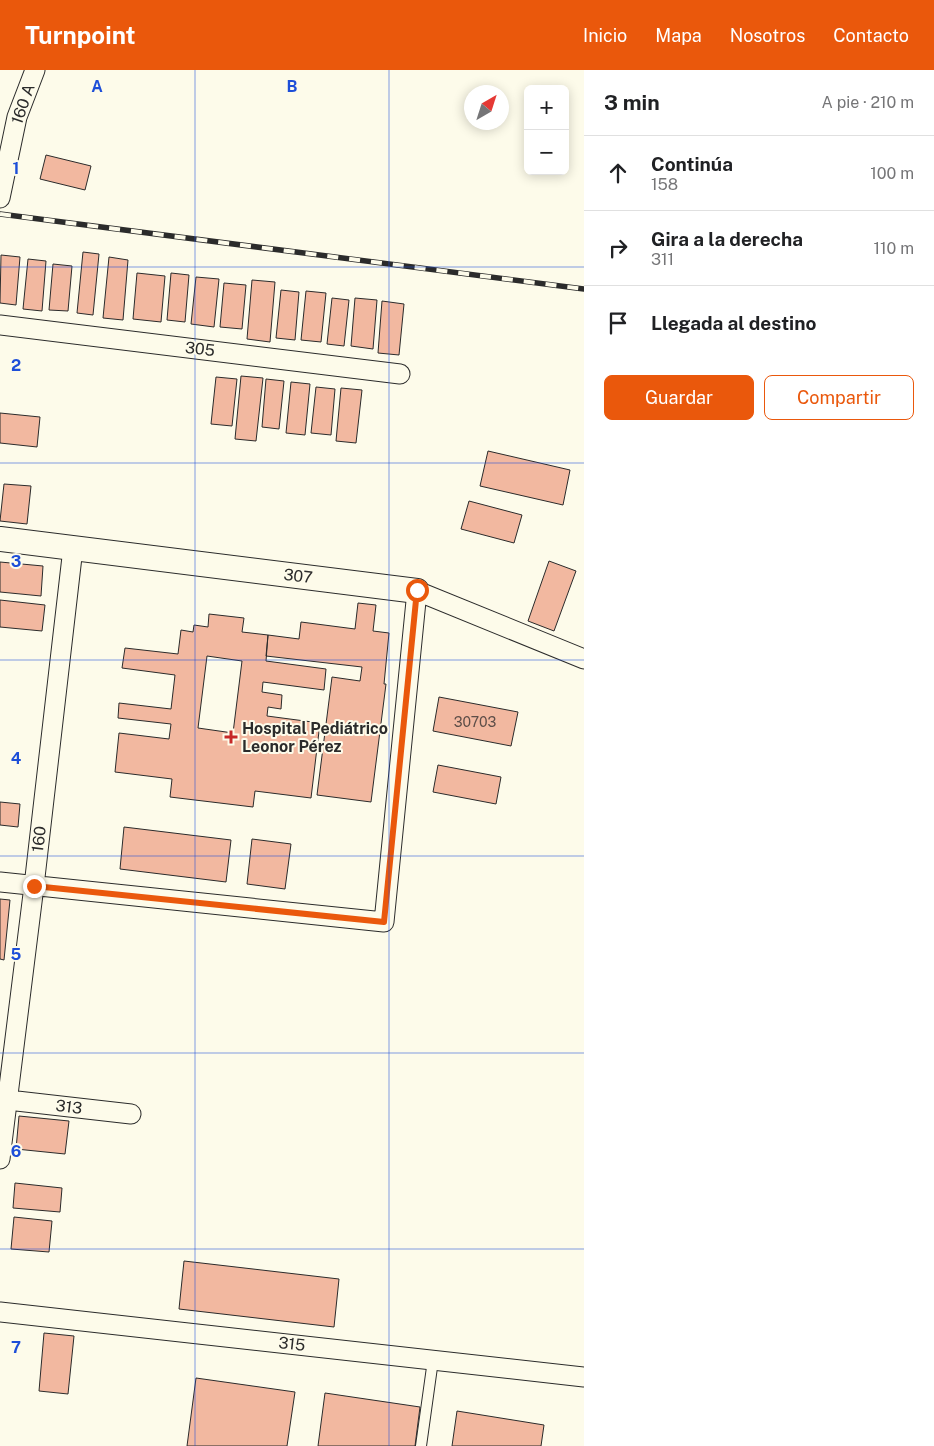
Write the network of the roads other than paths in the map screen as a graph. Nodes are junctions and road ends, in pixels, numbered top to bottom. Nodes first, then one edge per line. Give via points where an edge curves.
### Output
1 (35, 70) edge
2 (0, 198) edge
3 (0, 325) edge
4 (400, 374) dead end
5 (0, 539) edge
6 (73, 548) junction
7 (417, 590) junction
8 (584, 659) edge
9 (0, 882) edge
10 (34, 886) junction
11 (8, 1100) junction
12 (131, 1114) dead end
13 (0, 1159) edge
14 (0, 1312) edge
15 (433, 1360) junction
16 (584, 1376) edge
17 (420, 1446) edge

1 - 2 street, 160 A via 17,117
3 - 4 street, 305
5 - 6 street, 307
6 - 7 street, 307
6 - 10 street, 160
7 - 8 street, 307
7 - 10 street via 384,922
9 - 10 street
10 - 11 street, 160
11 - 12 street, 313
11 - 13 street, 160
14 - 15 street, 315
15 - 16 street, 315
15 - 17 lane

